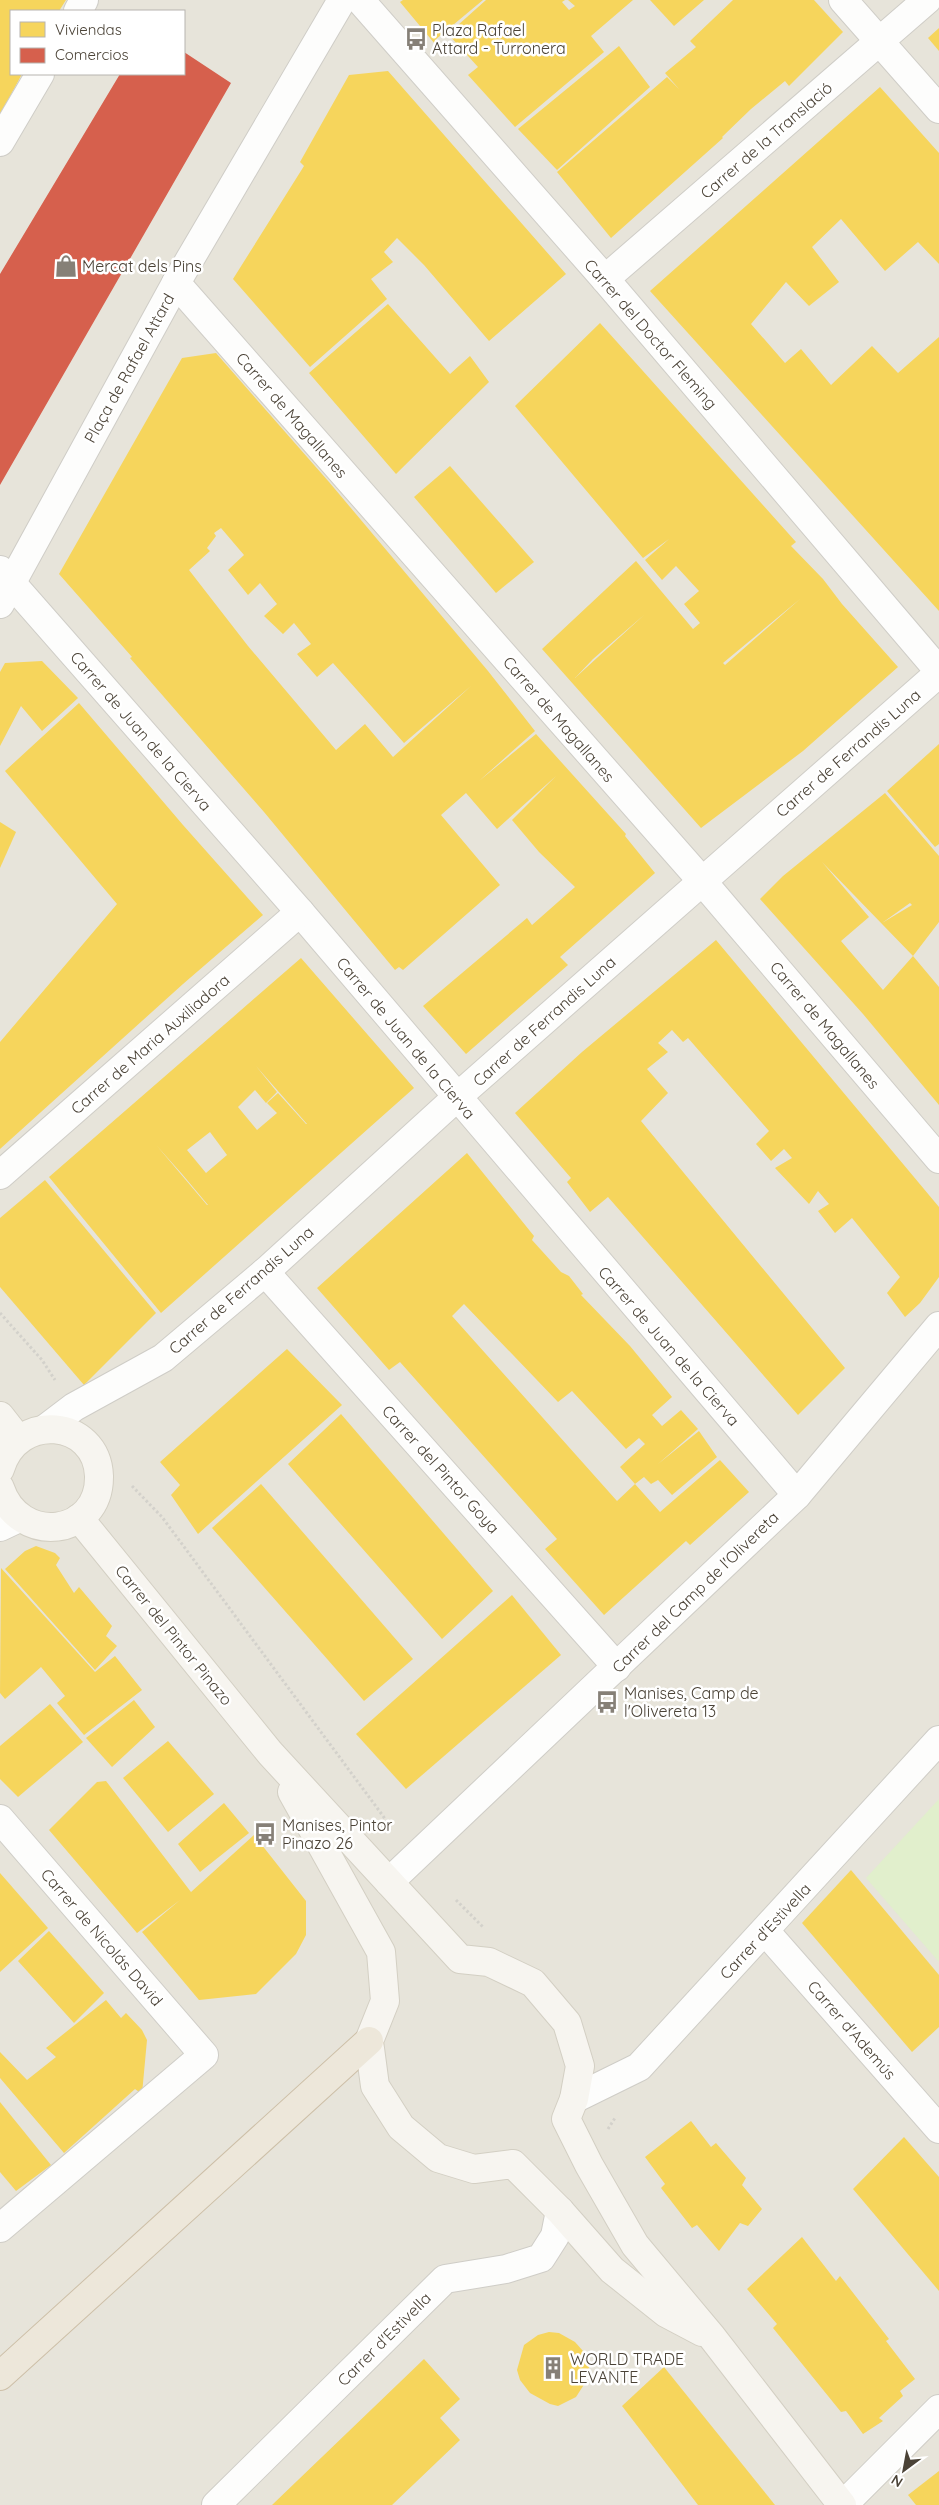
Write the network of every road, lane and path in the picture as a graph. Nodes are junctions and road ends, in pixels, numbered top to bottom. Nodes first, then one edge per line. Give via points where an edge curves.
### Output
1 (342, 0) edge
2 (360, 0) edge
3 (843, 0) edge
4 (927, 0) edge
5 (879, 42) junction
6 (39, 75) edge
7 (939, 109) edge
8 (0, 142) edge
9 (605, 279) junction
10 (176, 283) junction
11 (4, 586) edge
12 (939, 672) edge
13 (702, 881) junction
14 (300, 912) junction
15 (456, 1098) junction
16 (939, 1159) edge
17 (0, 1175) edge
18 (264, 1272) junction
19 (939, 1326) edge
20 (0, 1416) edge
21 (45, 1429) junction
22 (18, 1440) junction
23 (0, 1469) edge
24 (0, 1488) edge
25 (797, 1495) junction
26 (79, 1518) junction
27 (10, 1522) edge
28 (617, 1666) junction
29 (939, 1740) edge
30 (270, 1753) junction
31 (0, 1819) edge
32 (389, 1882) junction
33 (765, 1931) junction
34 (369, 2041) junction
35 (570, 2109) junction
36 (939, 2129) edge
37 (560, 2212) junction
38 (0, 2228) edge
39 (712, 2337) junction
40 (0, 2376) edge
41 (939, 2409) edge
42 (216, 2505) edge
43 (843, 2505) edge

1 - 10 street, Plaça de Rafael Attard
2 - 9 street, Carrer del Doctor Fleming
3 - 5 street
4 - 5 street, Carrer de la Translació
5 - 7 street
5 - 9 street, Carrer de la Translació
6 - 8 street
9 - 12 street, Carrer del Doctor Fleming
10 - 11 street, Plaça de Rafael Attard
10 - 13 street, Carrer de Magallanes
11 - 14 street, Carrer de Juan de la Cierva
12 - 13 street, Carrer de Ferrandis Luna
13 - 15 street, Carrer de Ferrandis Luna
13 - 16 street, Carrer de Magallanes
14 - 15 street, Carrer de Juan de la Cierva
14 - 17 street, Carrer de Maria Auxiliadora
15 - 18 street, Carrer de Ferrandis Luna
15 - 25 street, Carrer de Juan de la Cierva
18 - 21 street, Carrer de Ferrandis Luna via 163,1358 74,1407
18 - 28 street, Carrer del Pintor Goya
19 - 25 street, Carrer del Camp de l'Olivereta
20 - 22 street
21 - 22 street via 26,1434
21 - 26 street via 74,1435 88,1448 97,1465 96,1495
22 - 23 street via 6,1453
24 - 27 street
25 - 28 street, Carrer del Camp de l'Olivereta
26 - 27 street via 63,1526 44,1528
26 - 30 street, Carrer del Pintor Pinazo
28 - 32 street, Carrer del Camp de l'Olivereta
29 - 33 street, Carrer d'Estivella
30 - 32 street, Carrer del Pintor Pinazo
30 - 34 street, Carrer del Pintor Pinazo via 381,1952 385,2002
31 - 38 street, Carrer de Nicolás David via 204,2055
32 - 35 street, Carrer del Pintor Pinazo via 460,1959 489,1962 533,1983 567,2022 580,2066
33 - 35 street, Carrer d'Estivella via 639,2067
33 - 36 street, Carrer d'Ademús
34 - 37 street via 375,2086 400,2127 438,2158 474,2169 512,2164
34 - 40 highway
35 - 39 street via 589,2165 635,2245
37 - 39 street via 612,2270 666,2313
37 - 42 street, Carrer d'Estivella via 555,2236 541,2258 506,2269 445,2278
39 - 43 street
41 - 43 street

